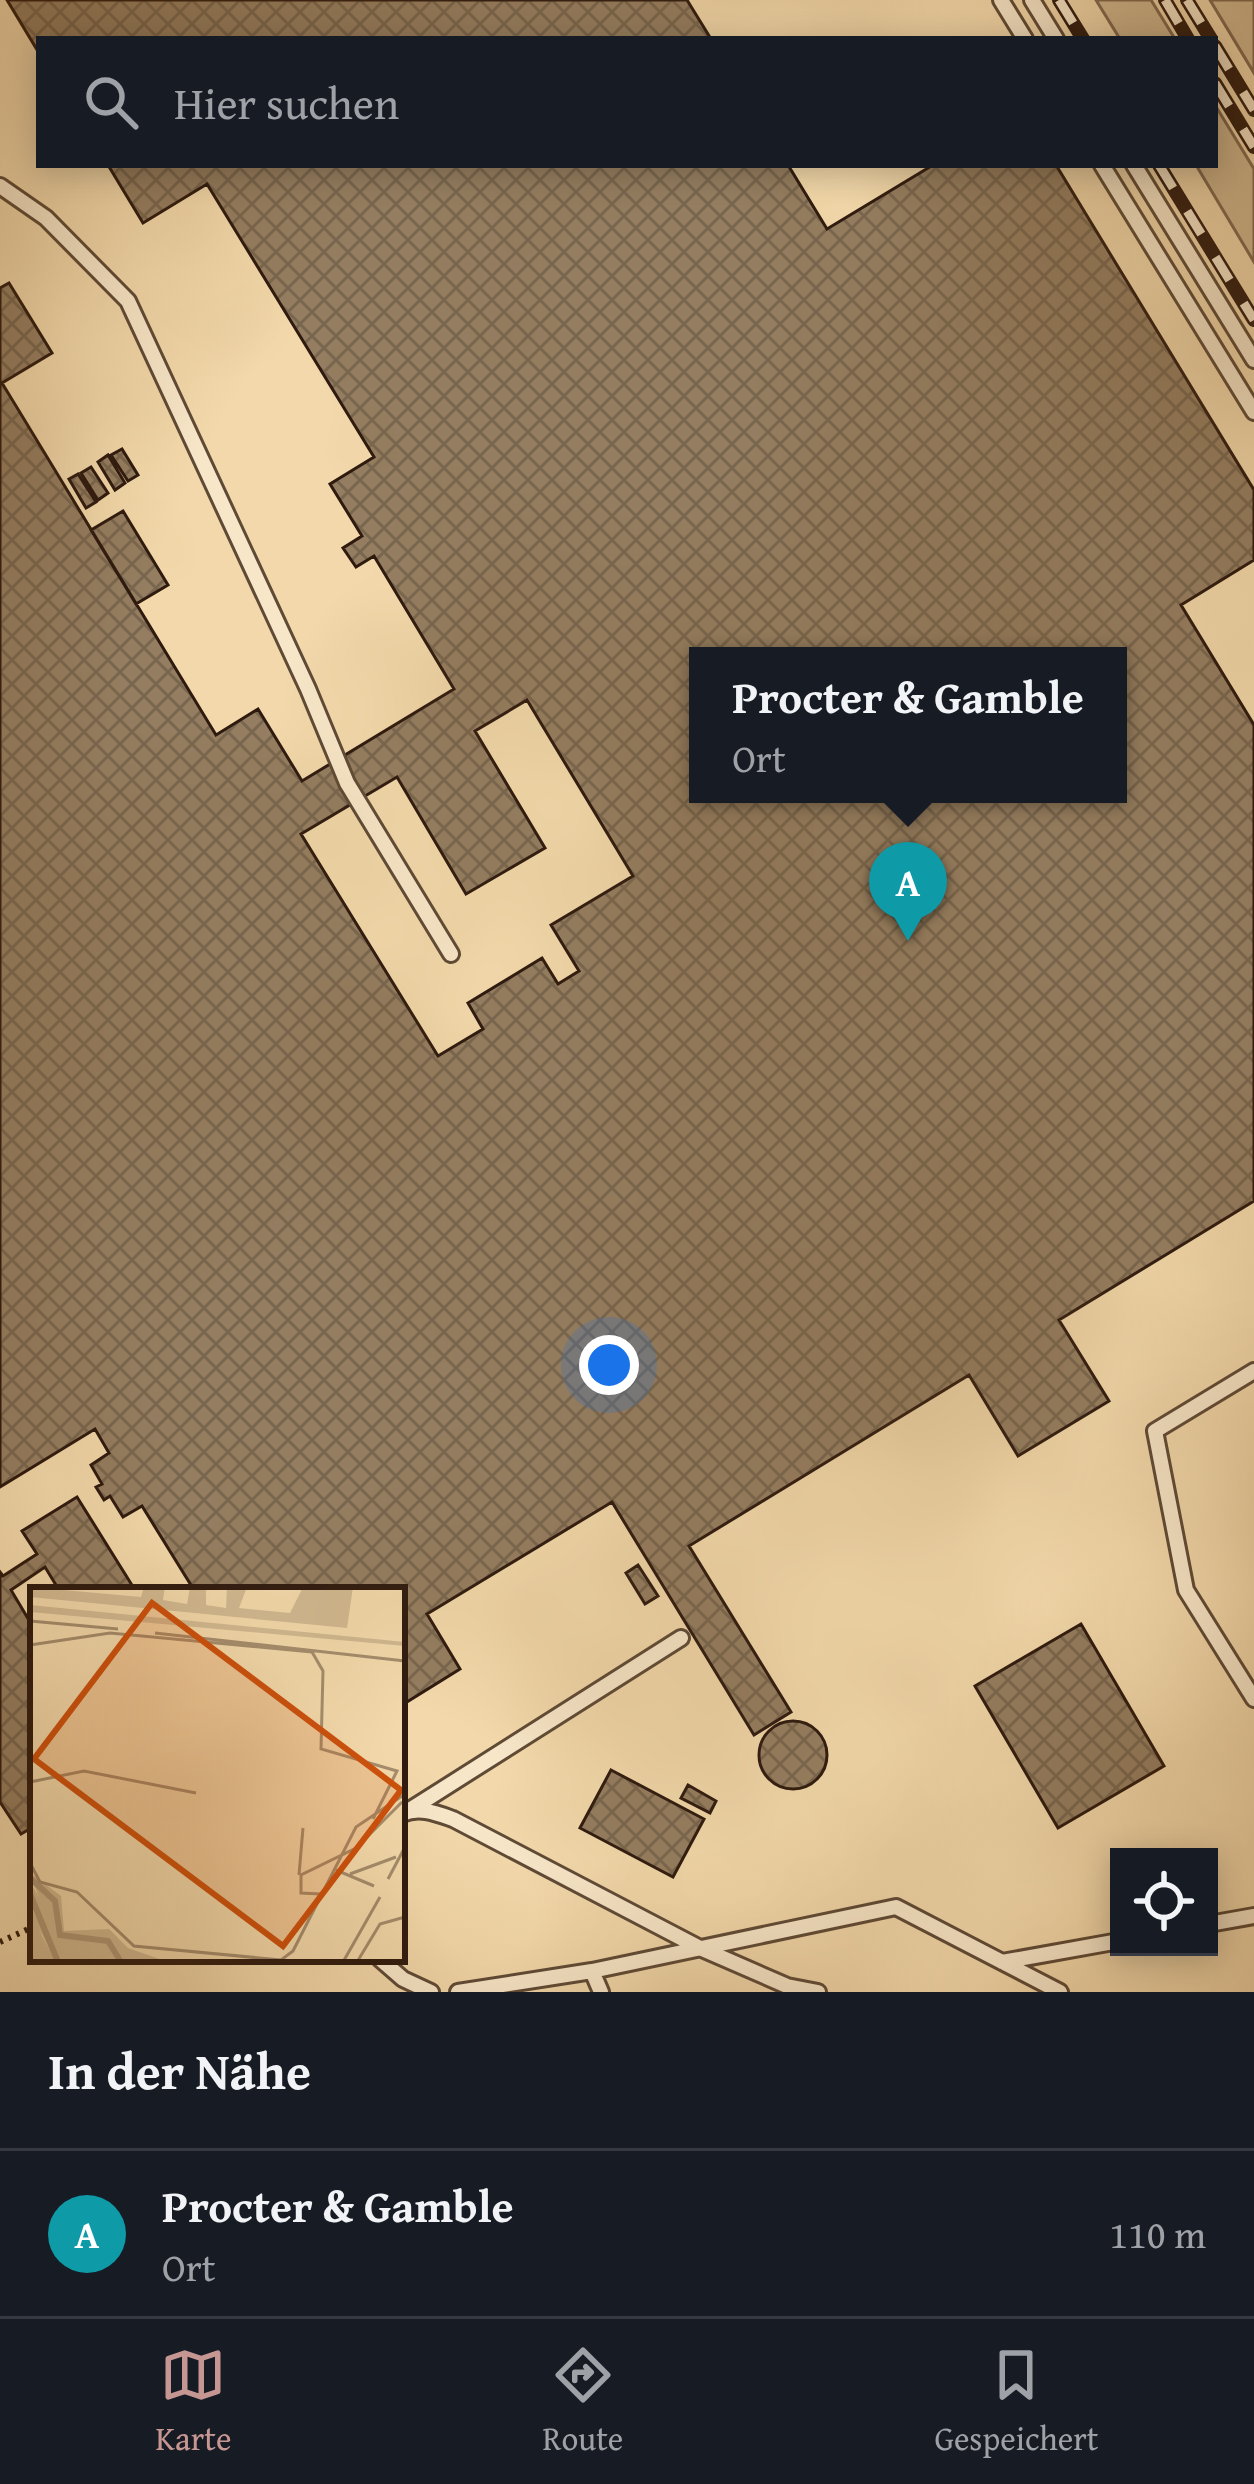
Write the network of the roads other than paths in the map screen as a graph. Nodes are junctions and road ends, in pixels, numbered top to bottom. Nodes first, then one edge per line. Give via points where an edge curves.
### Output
1 (1001, 0) edge
2 (1032, 0) edge
3 (1023, 36) edge
4 (1054, 36) edge
5 (1104, 168) edge
6 (1136, 168) edge
7 (0, 186) edge
8 (1254, 360) edge
9 (1254, 412) edge
10 (451, 954) dead end
11 (1254, 1371) edge
12 (681, 1638) dead end
13 (1254, 1699) edge
14 (405, 1812) edge
15 (1254, 1916) edge
16 (1218, 1922) edge
17 (1110, 1943) edge
18 (700, 1948) junction
19 (383, 1962) edge
20 (1002, 1962) junction
21 (592, 1971) junction
22 (431, 1992) edge
23 (458, 1992) edge
24 (601, 1992) edge
25 (818, 1992) edge
26 (1060, 1992) edge

1 - 3 lane
2 - 4 lane
5 - 9 lane
6 - 8 lane
7 - 10 lane via 46,218 128,301 347,783
11 - 13 lane via 1155,1431 1186,1590
12 - 14 lane
14 - 18 lane via 453,1819
15 - 16 lane
17 - 20 lane
18 - 20 lane via 896,1907
18 - 21 lane
18 - 25 lane
19 - 22 lane
20 - 26 lane
21 - 23 lane
21 - 24 lane

